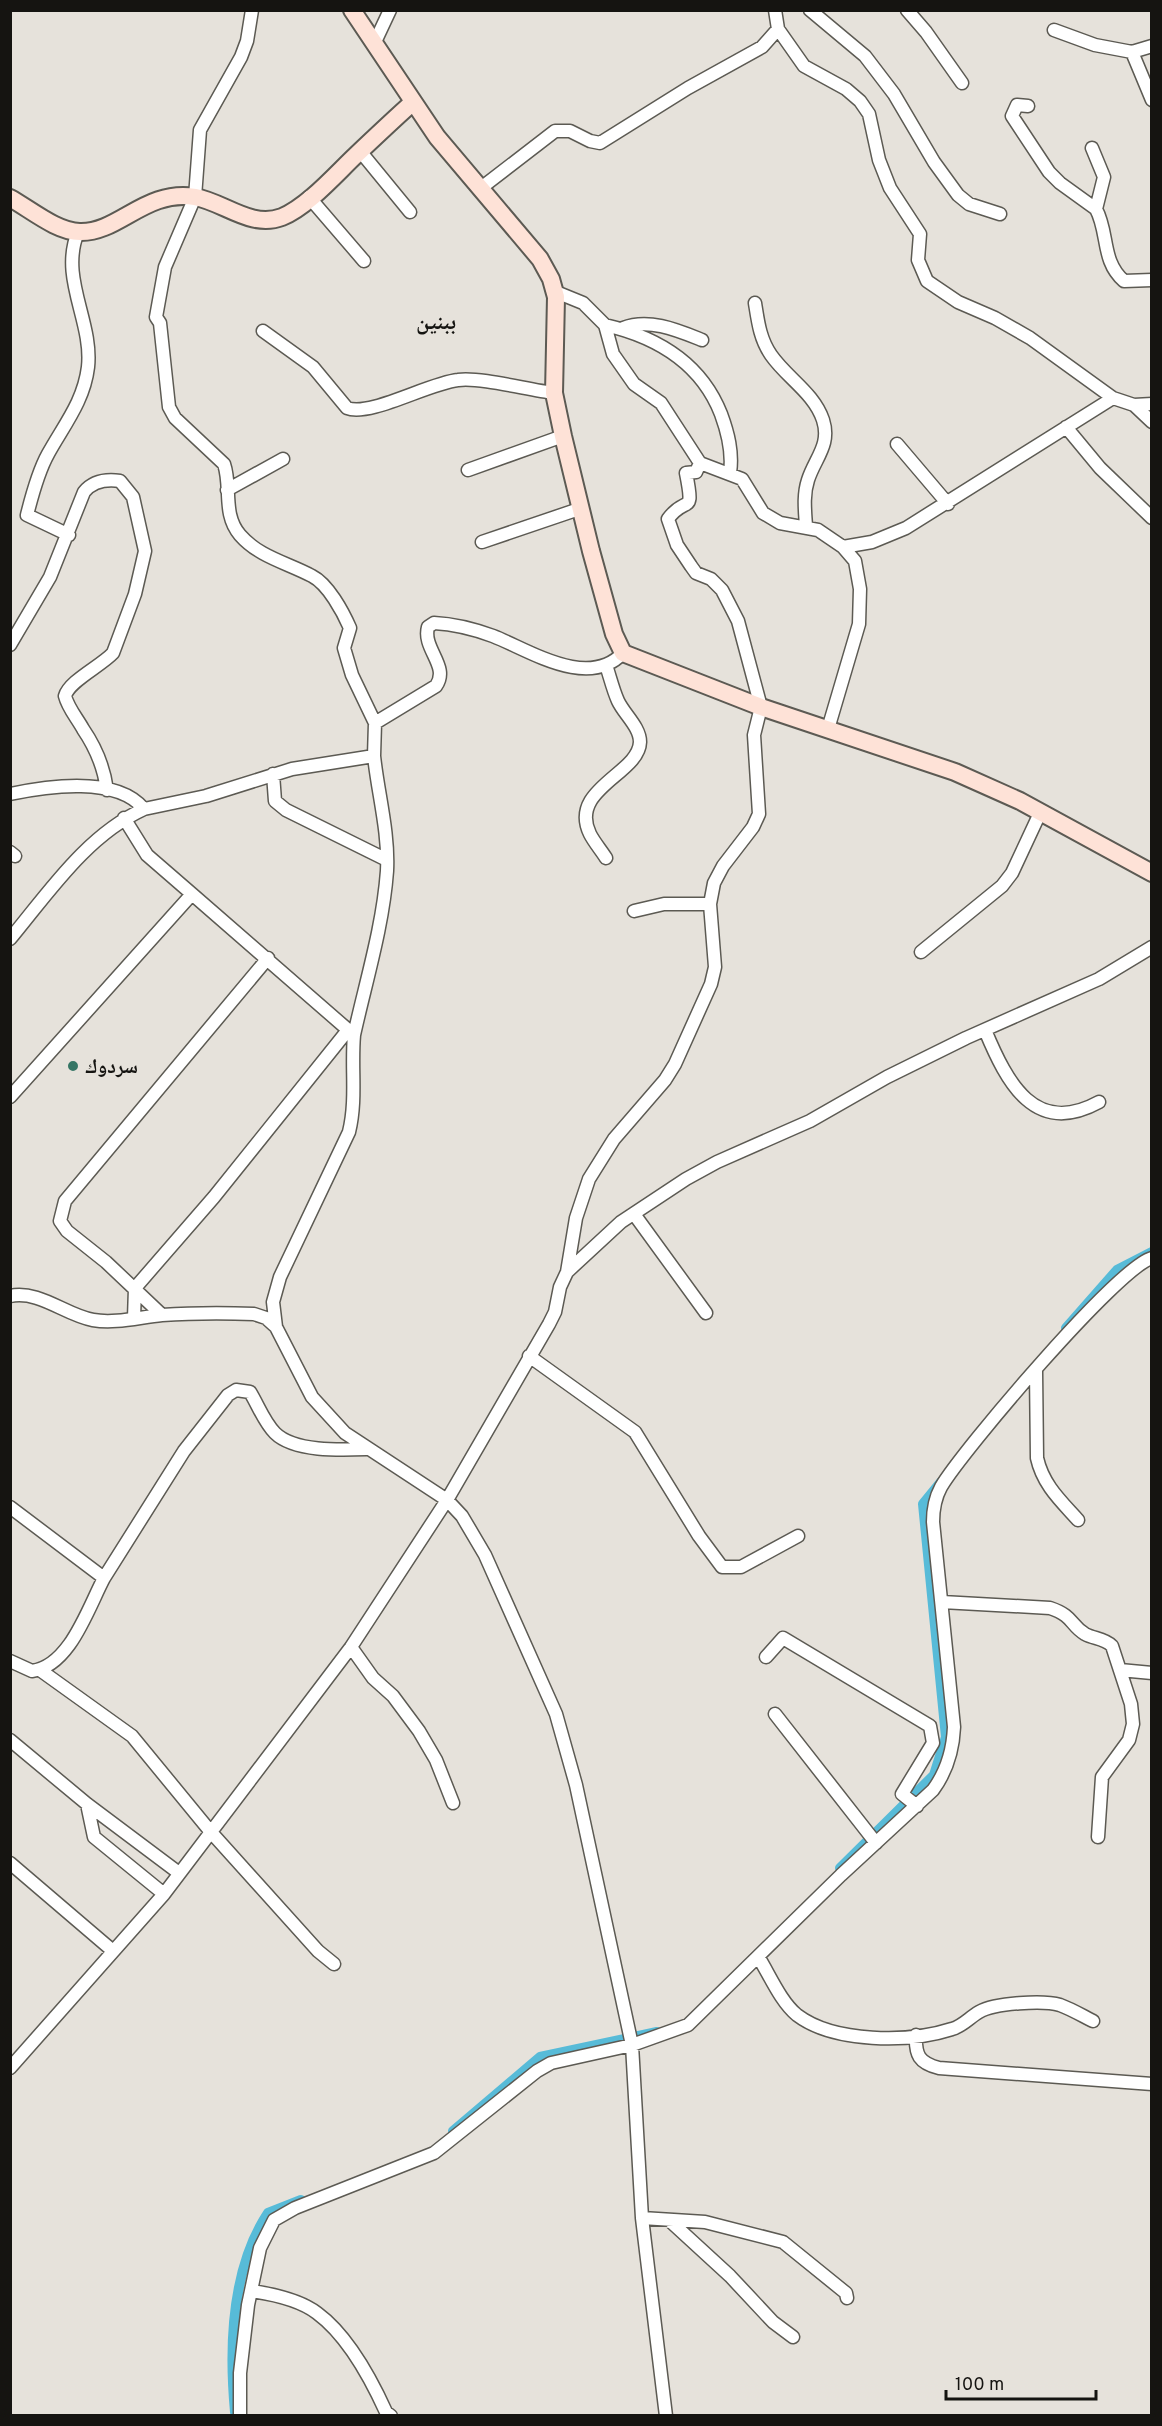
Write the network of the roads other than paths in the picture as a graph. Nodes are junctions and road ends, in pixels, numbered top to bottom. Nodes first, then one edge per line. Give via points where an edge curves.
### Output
1 (252, 10) edge
2 (352, 10) edge
3 (390, 10) edge
4 (775, 10) edge
5 (810, 10) edge
6 (907, 10) edge
7 (778, 29) junction
8 (1054, 30) dead end
9 (375, 42) junction
10 (1152, 46) edge
11 (1132, 52) junction
12 (962, 83) dead end
13 (1152, 100) edge
14 (412, 103) junction
15 (1028, 105) dead end
16 (1092, 148) dead end
17 (360, 151) junction
18 (481, 188) junction
19 (195, 197) junction
20 (309, 197) junction
21 (10, 198) edge
22 (1096, 209) junction
23 (410, 212) dead end
24 (1000, 214) dead end
25 (78, 232) junction
26 (364, 261) dead end
27 (1152, 280) edge
28 (555, 292) junction
29 (755, 303) dead end
30 (605, 325) junction
31 (622, 329) junction
32 (263, 331) dead end
33 (702, 340) dead end
34 (554, 393) junction
35 (1113, 398) junction
36 (1152, 404) edge
37 (1134, 405) junction
38 (1152, 422) edge
39 (1066, 427) junction
40 (563, 436) junction
41 (897, 444) dead end
42 (283, 459) dead end
43 (700, 464) junction
44 (468, 470) dead end
45 (730, 472) junction
46 (227, 490) junction
47 (948, 504) junction
48 (582, 508) junction
49 (1152, 518) edge
50 (806, 526) junction
51 (69, 535) junction
52 (482, 542) dead end
53 (843, 547) junction
54 (10, 645) edge
55 (623, 653) junction
56 (606, 665) junction
57 (761, 707) junction
58 (375, 723) junction
59 (828, 729) junction
60 (374, 756) junction
61 (273, 774) junction
62 (107, 790) junction
63 (10, 794) edge
64 (144, 809) junction
65 (1040, 813) junction
66 (124, 818) junction
67 (606, 858) dead end
68 (387, 860) junction
69 (1152, 873) edge
70 (192, 894) junction
71 (710, 904) junction
72 (634, 911) dead end
73 (10, 939) edge
74 (1152, 947) edge
75 (921, 952) dead end
76 (268, 958) junction
77 (986, 1030) junction
78 (351, 1032) junction
79 (10, 1097) edge
80 (1099, 1102) dead end
81 (634, 1214) junction
82 (1152, 1258) edge
83 (567, 1272) junction
84 (135, 1288) junction
85 (10, 1296) edge
86 (706, 1313) dead end
87 (162, 1315) junction
88 (134, 1318) junction
89 (276, 1327) junction
90 (529, 1356) junction
91 (1036, 1371) junction
92 (367, 1449) junction
93 (447, 1500) junction
94 (10, 1507) edge
95 (1078, 1520) dead end
96 (798, 1536) dead end
97 (104, 1578) junction
98 (942, 1602) junction
99 (351, 1647) junction
100 (766, 1657) dead end
101 (10, 1660) edge
102 (40, 1670) junction
103 (1120, 1670) junction
104 (1152, 1673) edge
105 (775, 1714) dead end
106 (10, 1740) edge
107 (453, 1803) dead end
108 (87, 1804) junction
109 (917, 1806) junction
110 (210, 1831) junction
111 (1098, 1837) dead end
112 (876, 1843) junction
113 (10, 1863) edge
114 (179, 1873) junction
115 (164, 1893) junction
116 (113, 1951) junction
117 (759, 1958) junction
118 (334, 1964) dead end
119 (1093, 2021) dead end
120 (916, 2035) junction
121 (632, 2045) junction
122 (10, 2068) edge
123 (1152, 2084) edge
124 (642, 2218) junction
125 (669, 2220) junction
126 (251, 2291) junction
127 (847, 2298) dead end
128 (793, 2337) dead end
129 (240, 2415) edge
130 (391, 2415) edge
131 (666, 2415) edge

1 - 19 street via 248,41 200,130
2 - 9 main road
3 - 9 street
4 - 7 street
5 - 24 street via 865,56 958,195 969,204
6 - 12 street
7 - 18 street via 762,47 678,93 607,140 596,143 570,131 555,131
7 - 35 street via 804,66 846,89 869,114 890,188 920,234 918,260 927,281 958,302 1030,338
8 - 11 street via 1115,51
9 - 14 main road
10 - 11 street
11 - 13 street
14 - 17 main road
14 - 18 main road
15 - 22 street via 1017,105 1012,117 1029,145 1060,183
16 - 22 street via 1104,177
17 - 20 main road
17 - 23 street
18 - 28 main road via 540,259
19 - 20 main road via 262,220 281,218
19 - 25 main road via 156,199 104,226
19 - 46 street via 165,267 156,317 160,323 169,407 175,418 224,464
20 - 26 street
21 - 25 main road via 59,226
22 - 27 street via 1102,220 1106,253 1116,274 1128,282
25 - 51 street via 73,245 72,275 89,341 86,379 75,410 47,456 27,515
28 - 30 street via 584,303
28 - 34 main road
29 - 50 street via 760,333 771,355 812,400 824,422 824,448 807,481
30 - 31 street
30 - 43 street via 613,354 634,384 661,403
31 - 33 street via 654,325
31 - 45 street via 671,351 711,390 730,442
32 - 34 street via 313,367 347,408 356,411 460,379
34 - 40 main road
35 - 37 street
35 - 39 street
36 - 37 street
37 - 38 street
39 - 47 street
39 - 49 street via 1100,468
40 - 44 street
40 - 48 main road
41 - 47 street
42 - 46 street
43 - 45 street
43 - 57 street via 696,472 686,473 691,499 668,519 677,545 696,573 711,579 730,601
45 - 50 street via 742,479 764,513 780,523
46 - 58 street via 229,513 240,535 270,557 316,578 343,612 350,628 344,648
47 - 53 street via 891,536
48 - 52 street
48 - 55 main road via 614,634
50 - 53 street
51 - 54 street
51 - 62 street via 87,488 110,479 125,485 133,497 141,526 145,560 113,653 70,687 65,696 96,750
53 - 59 street via 858,571 861,608 852,656
55 - 56 street
55 - 57 main road
56 - 58 street via 565,665 469,628 434,623 428,627 427,636 440,669 438,683
56 - 67 street via 618,701 640,742 633,758 599,789 589,807 590,833
57 - 59 main road
57 - 71 street via 754,735 759,814 718,875
58 - 60 street
59 - 65 main road via 955,772
60 - 61 street
60 - 68 street
61 - 64 street via 206,796
61 - 68 street via 275,801 286,810
62 - 63 street via 52,786
62 - 64 street via 136,799
64 - 66 street
65 - 69 main road
65 - 75 street via 1002,886
66 - 70 street via 147,855
66 - 73 street via 76,860
68 - 78 street via 380,920
70 - 76 street
70 - 79 street
71 - 72 street via 664,904
71 - 83 street via 715,955 711,984 665,1080 614,1139 589,1179 576,1218
74 - 77 street via 1099,979
76 - 78 street
76 - 84 street via 60,1212 60,1221 67,1231
77 - 80 street via 995,1054 1031,1105 1065,1115
77 - 81 street via 887,1077 810,1121 717,1162
78 - 84 street
78 - 89 street via 354,1109 349,1132 280,1277 273,1302
81 - 83 street
81 - 86 street
82 - 91 street via 1133,1267 1106,1292
83 - 90 street via 555,1312
84 - 87 street
84 - 88 street
85 - 88 street via 38,1298 93,1320
87 - 88 street
87 - 89 street via 254,1314
89 - 92 street via 312,1397 333,1422
90 - 93 street
90 - 96 street via 635,1432 722,1567 741,1567
91 - 95 street via 1040,1471 1044,1482
91 - 98 street via 948,1476 937,1497 933,1522
92 - 93 street
92 - 97 street via 341,1450 283,1440 267,1424 250,1392 236,1390 184,1451
93 - 99 street
93 - 121 street via 462,1516 485,1555 555,1714 576,1785
94 - 97 street
97 - 102 street via 73,1638 51,1664
98 - 103 street via 1063,1612 1085,1634 1112,1646
98 - 109 street via 953,1744 942,1778
99 - 107 street via 419,1731
99 - 110 street
100 - 109 street via 783,1638 930,1726 933,1743 902,1794
101 - 102 street via 32,1671
102 - 110 street via 132,1736
103 - 104 street
103 - 111 street via 1133,1724 1129,1740 1102,1777
105 - 112 street
106 - 108 street
108 - 114 street
108 - 115 street via 94,1836
109 - 112 street
110 - 114 street
110 - 118 street
112 - 117 street
113 - 116 street
114 - 115 street
115 - 116 street
116 - 122 street
117 - 120 street via 795,2013 813,2025 853,2037
117 - 121 street via 688,2025
119 - 120 street via 1059,2004 1008,2004 980,2011 954,2029
120 - 123 street via 919,2059 939,2068
121 - 124 street
121 - 126 street via 551,2063 434,2153 280,2216 265,2235
124 - 125 street
124 - 131 street
125 - 127 street via 705,2222 783,2242 846,2293
125 - 128 street
126 - 129 street via 240,2373
126 - 130 street via 268,2293 316,2312 368,2374

